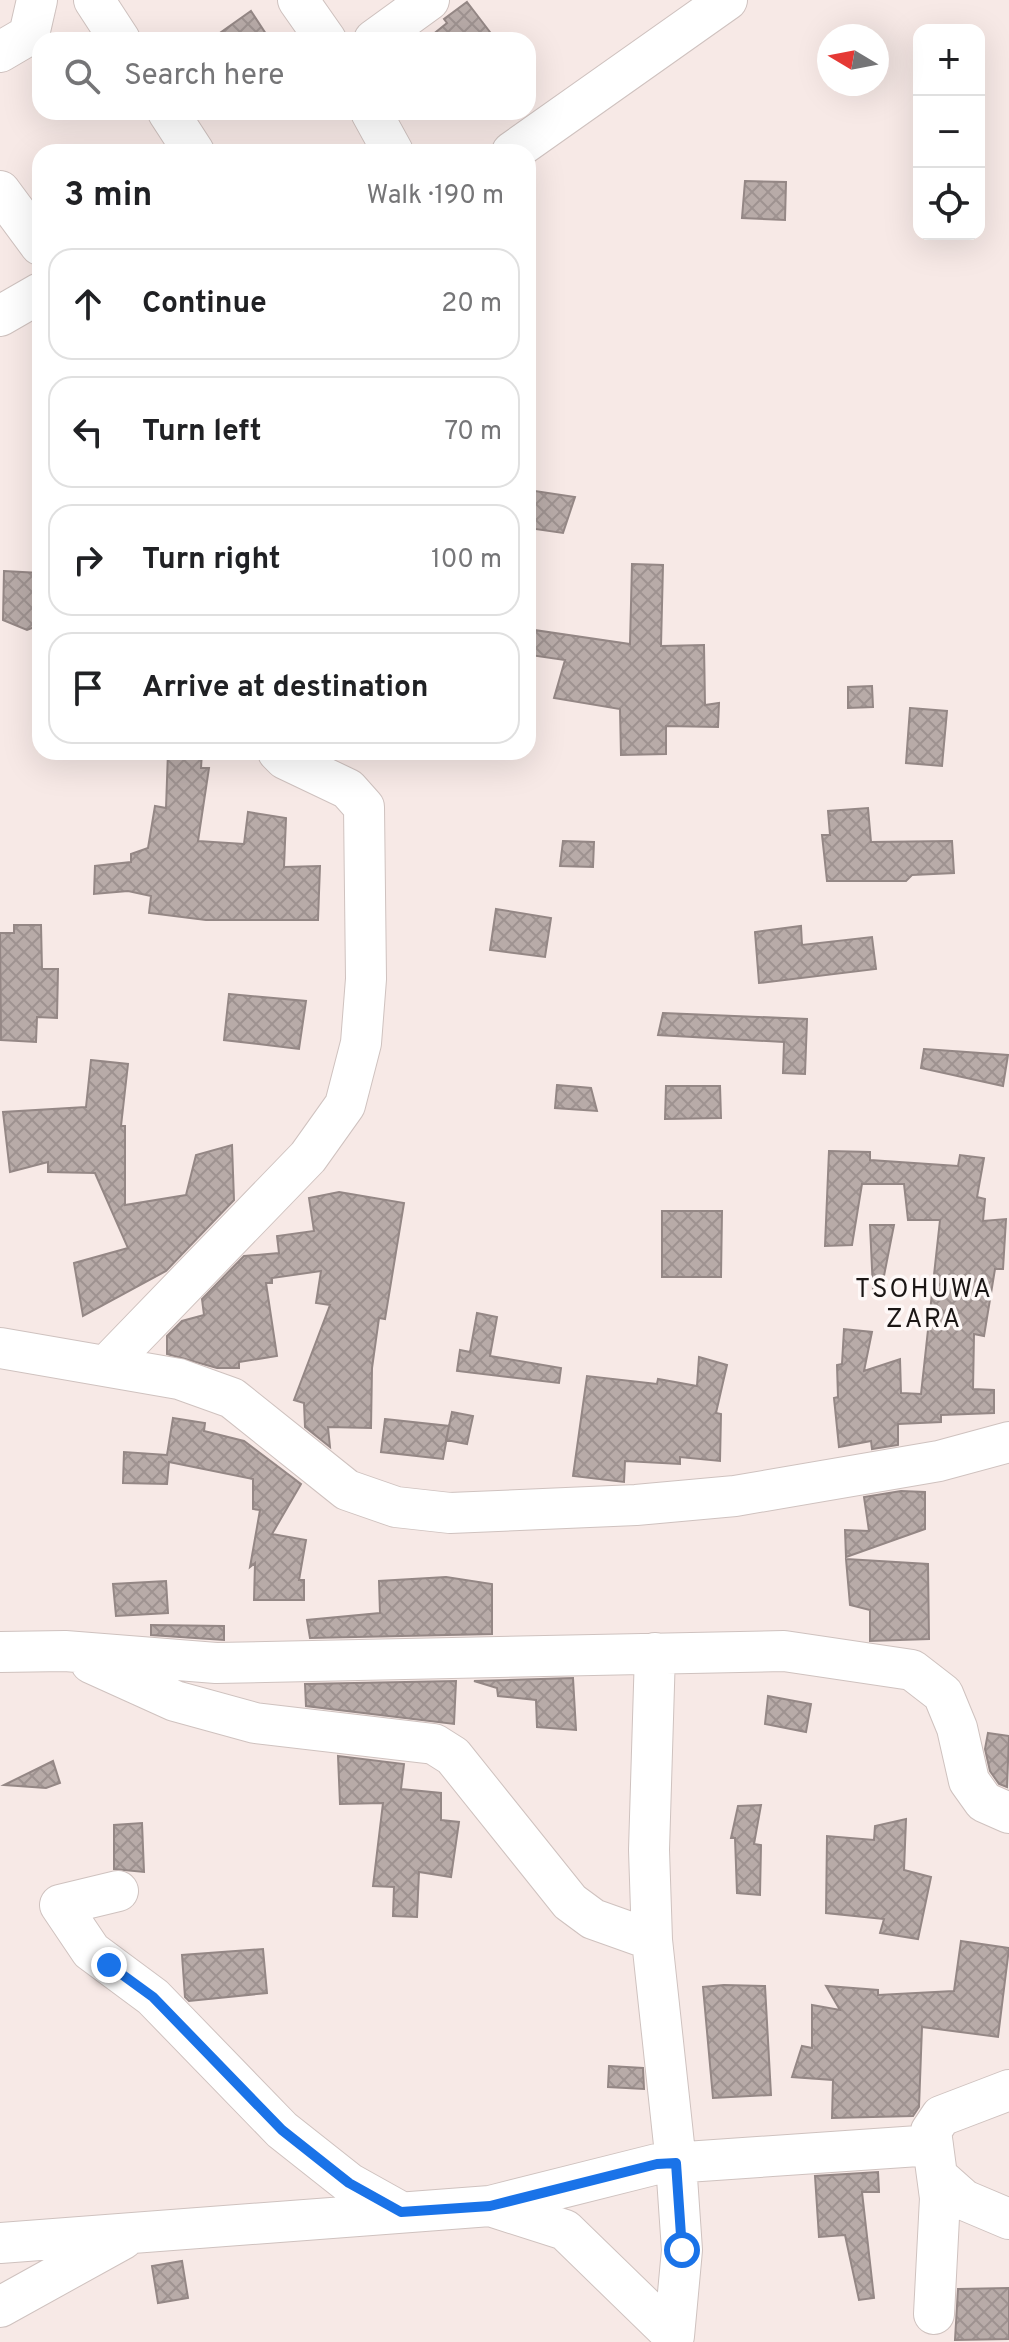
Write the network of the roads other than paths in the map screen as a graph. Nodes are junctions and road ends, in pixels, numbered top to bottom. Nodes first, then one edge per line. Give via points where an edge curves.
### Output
1 (37, 0) edge
2 (94, 0) edge
3 (298, 0) edge
4 (429, 0) edge
5 (727, 0) edge
6 (115, 32) edge
7 (320, 32) edge
8 (385, 32) edge
9 (0, 52) edge
10 (173, 120) edge
11 (375, 120) edge
12 (189, 144) edge
13 (389, 144) edge
14 (523, 144) edge
15 (0, 191) edge
16 (32, 234) edge
17 (32, 298) edge
18 (0, 316) edge
19 (287, 760) edge
20 (0, 1348) edge
21 (108, 1364) junction
22 (1009, 1442) edge
23 (65, 1651) junction
24 (0, 1652) edge
25 (655, 1653) junction
26 (1009, 1813) edge
27 (118, 1891) dead end
28 (652, 1940) junction
29 (1009, 2090) edge
30 (935, 2161) junction
31 (676, 2163) junction
32 (490, 2206) junction
33 (401, 2212) junction
34 (1009, 2219) edge
35 (134, 2233) junction
36 (0, 2243) edge
37 (0, 2307) edge
38 (928, 2320) edge
39 (676, 2340) edge

1 - 9 street via 29,35
2 - 6 street
3 - 7 street
4 - 8 street
5 - 14 street
10 - 12 street
11 - 13 street
15 - 16 street
17 - 18 street
19 - 21 street via 348,789 364,807 366,979 361,1043 345,1105 308,1157
20 - 21 street
21 - 22 street via 179,1379 232,1398 347,1490 396,1507 450,1513 735,1496 939,1461
23 - 24 street
23 - 25 street via 216,1663
23 - 28 street via 175,1701 255,1723 434,1744 453,1756 570,1902 593,1919
25 - 26 street via 784,1651 912,1670 943,1694 969,1781 984,1802
25 - 28 street
27 - 33 street via 60,1905 91,1951 153,1997 282,2130 349,2183
28 - 31 street
29 - 30 street via 941,2116 931,2131
30 - 31 street
30 - 34 street via 964,2200
30 - 38 street via 939,2232
31 - 32 street
31 - 39 street via 682,2250
32 - 33 street
32 - 39 street via 565,2230
33 - 35 street
35 - 36 street
35 - 37 street

